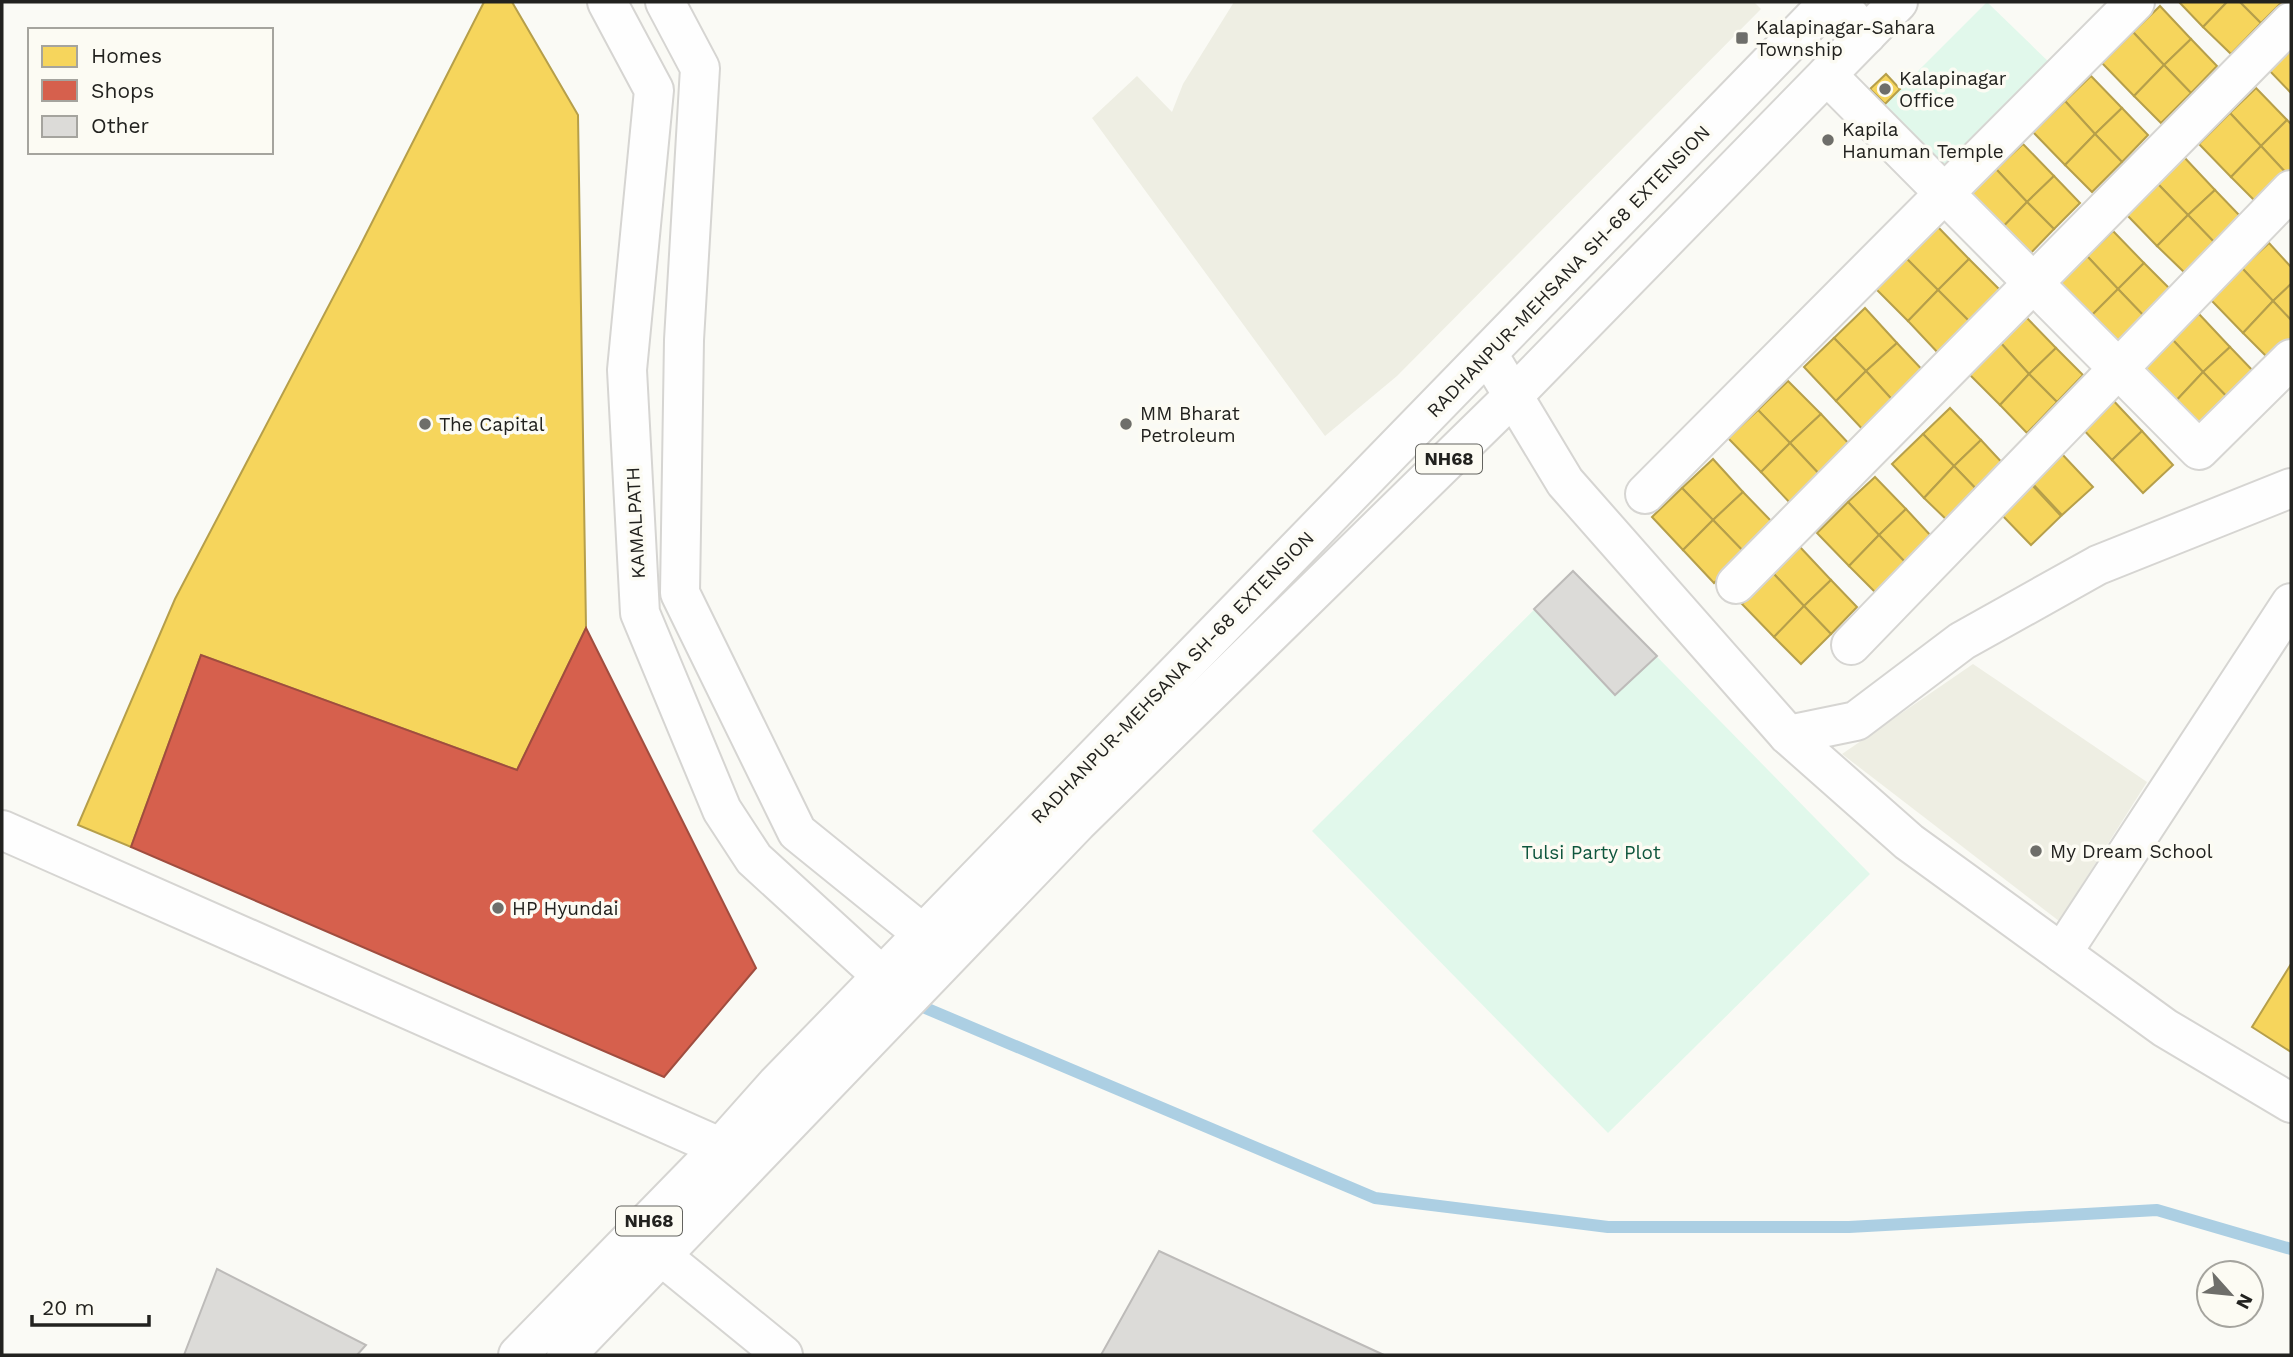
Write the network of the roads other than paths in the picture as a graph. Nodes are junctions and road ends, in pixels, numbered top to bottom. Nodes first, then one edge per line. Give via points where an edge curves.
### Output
1 (607, 2) edge
2 (664, 2) edge
3 (1829, 2) edge
4 (1837, 2) edge
5 (1898, 2) edge
6 (2135, 2) edge
7 (2291, 22) edge
8 (1866, 35) junction
9 (1827, 75) junction
10 (2291, 190) edge
11 (1946, 192) junction
12 (2033, 284) junction
13 (1488, 354) junction
14 (2291, 359) edge
15 (2119, 370) junction
16 (1513, 396) junction
17 (2291, 488) edge
18 (1645, 494) dead end
19 (1736, 584) dead end
20 (2291, 603) edge
21 (1851, 645) dead end
22 (1788, 735) junction
23 (2, 830) edge
24 (979, 901) junction
25 (923, 934) junction
26 (2062, 953) junction
27 (882, 976) junction
28 (792, 1094) junction
29 (2291, 1103) edge
30 (737, 1154) junction
31 (648, 1245) junction
32 (518, 1355) edge
33 (566, 1355) edge
34 (783, 1355) edge

1 - 27 main road, KAMALPATH via 654,90 627,370 640,613 722,810 754,859
2 - 25 main road via 701,68 684,340 680,593 797,832
3 - 13 main road, RADHANPUR-MEHSANA SH-68 EXTENSION / NH68
4 - 8 main road
5 - 8 main road, NH68
6 - 11 main road
7 - 12 main road
8 - 9 main road, NH68
9 - 11 main road
9 - 16 main road, NH68
10 - 15 main road
11 - 12 main road
11 - 18 main road
12 - 15 main road
12 - 19 main road
13 - 16 main road
13 - 24 main road, RADHANPUR-MEHSANA SH-68 EXTENSION / NH68
14 - 15 main road via 2199,450
15 - 21 main road
16 - 22 main road via 1565,482
16 - 24 main road, NH68 via 1077,823
17 - 22 main road via 2098,565 1962,641 1856,721
20 - 26 main road
22 - 26 main road via 1909,842
23 - 30 main road
24 - 25 main road, RADHANPUR-MEHSANA SH-68 EXTENSION / NH68
24 - 28 main road, NH68
25 - 27 main road, RADHANPUR-MEHSANA SH-68 EXTENSION / NH68
26 - 29 main road via 2165,1028
27 - 28 main road, RADHANPUR-MEHSANA SH-68 EXTENSION / NH68
28 - 30 main road, RADHANPUR-MEHSANA SH-68 EXTENSION / NH68
30 - 31 main road, RADHANPUR-MEHSANA SH-68 EXTENSION / NH68
31 - 32 main road, RADHANPUR-MEHSANA SH-68 EXTENSION / NH68
31 - 33 main road, NH68
31 - 34 main road

